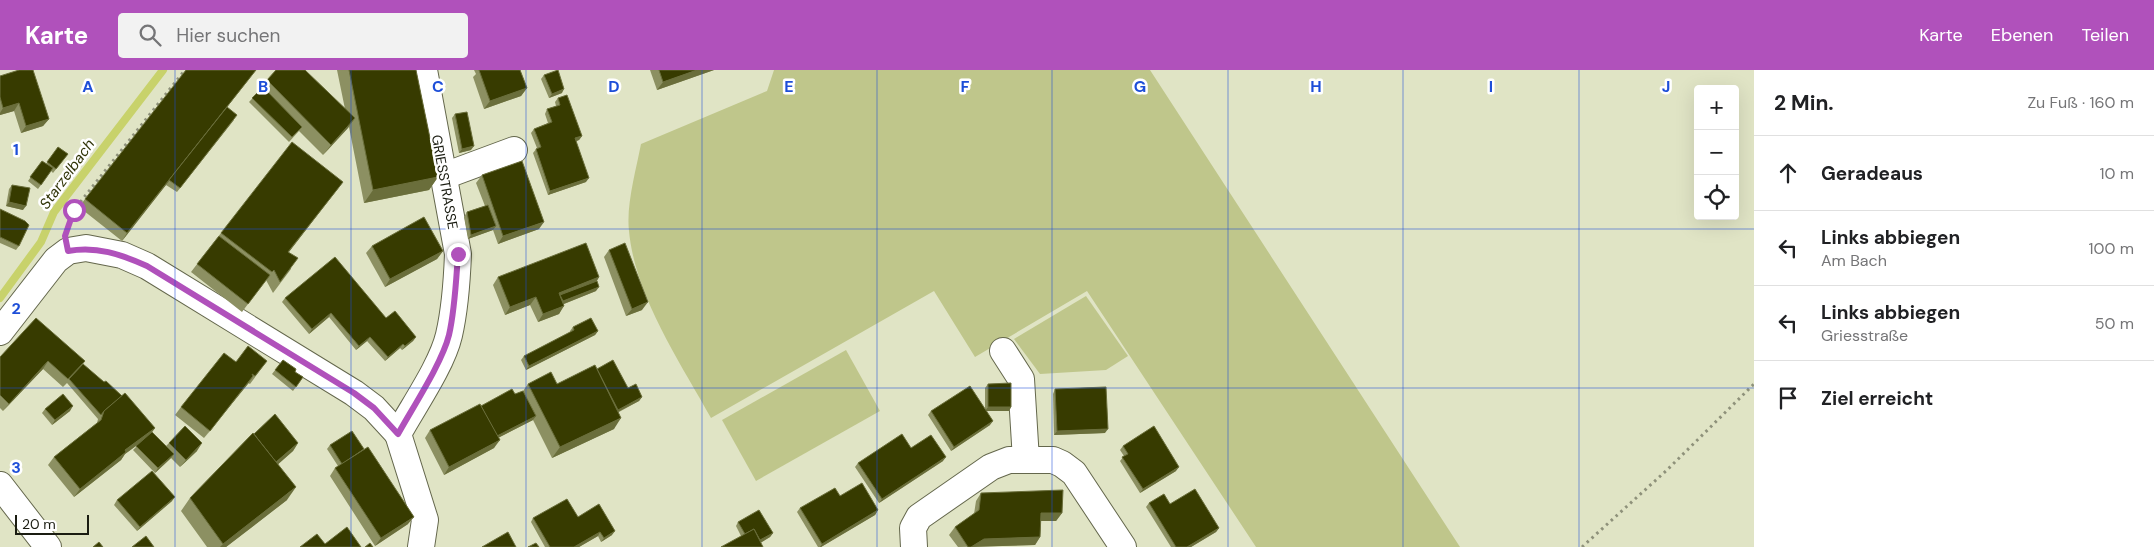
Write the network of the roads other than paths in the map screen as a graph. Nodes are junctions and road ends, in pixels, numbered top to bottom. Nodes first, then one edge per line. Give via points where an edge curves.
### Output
1 (424, 70) edge
2 (514, 150) dead end
3 (444, 176) junction
4 (0, 332) edge
5 (1003, 351) dead end
6 (398, 434) junction
7 (1026, 460) junction
8 (0, 485) edge
9 (48, 547) edge
10 (421, 547) edge
11 (914, 547) edge
12 (1123, 547) edge

1 - 3 street, GRIESSTRASSE
2 - 3 street
3 - 6 street, GRIESSTRASSE via 458,254 449,335 440,358
4 - 6 street via 56,260 68,251 86,248 122,255 147,266 354,393 374,408
5 - 7 street via 1021,379
6 - 10 street via 425,520
7 - 11 street via 1009,460 991,467 919,517 913,528
7 - 12 street via 1052,460 1074,473
8 - 9 street

